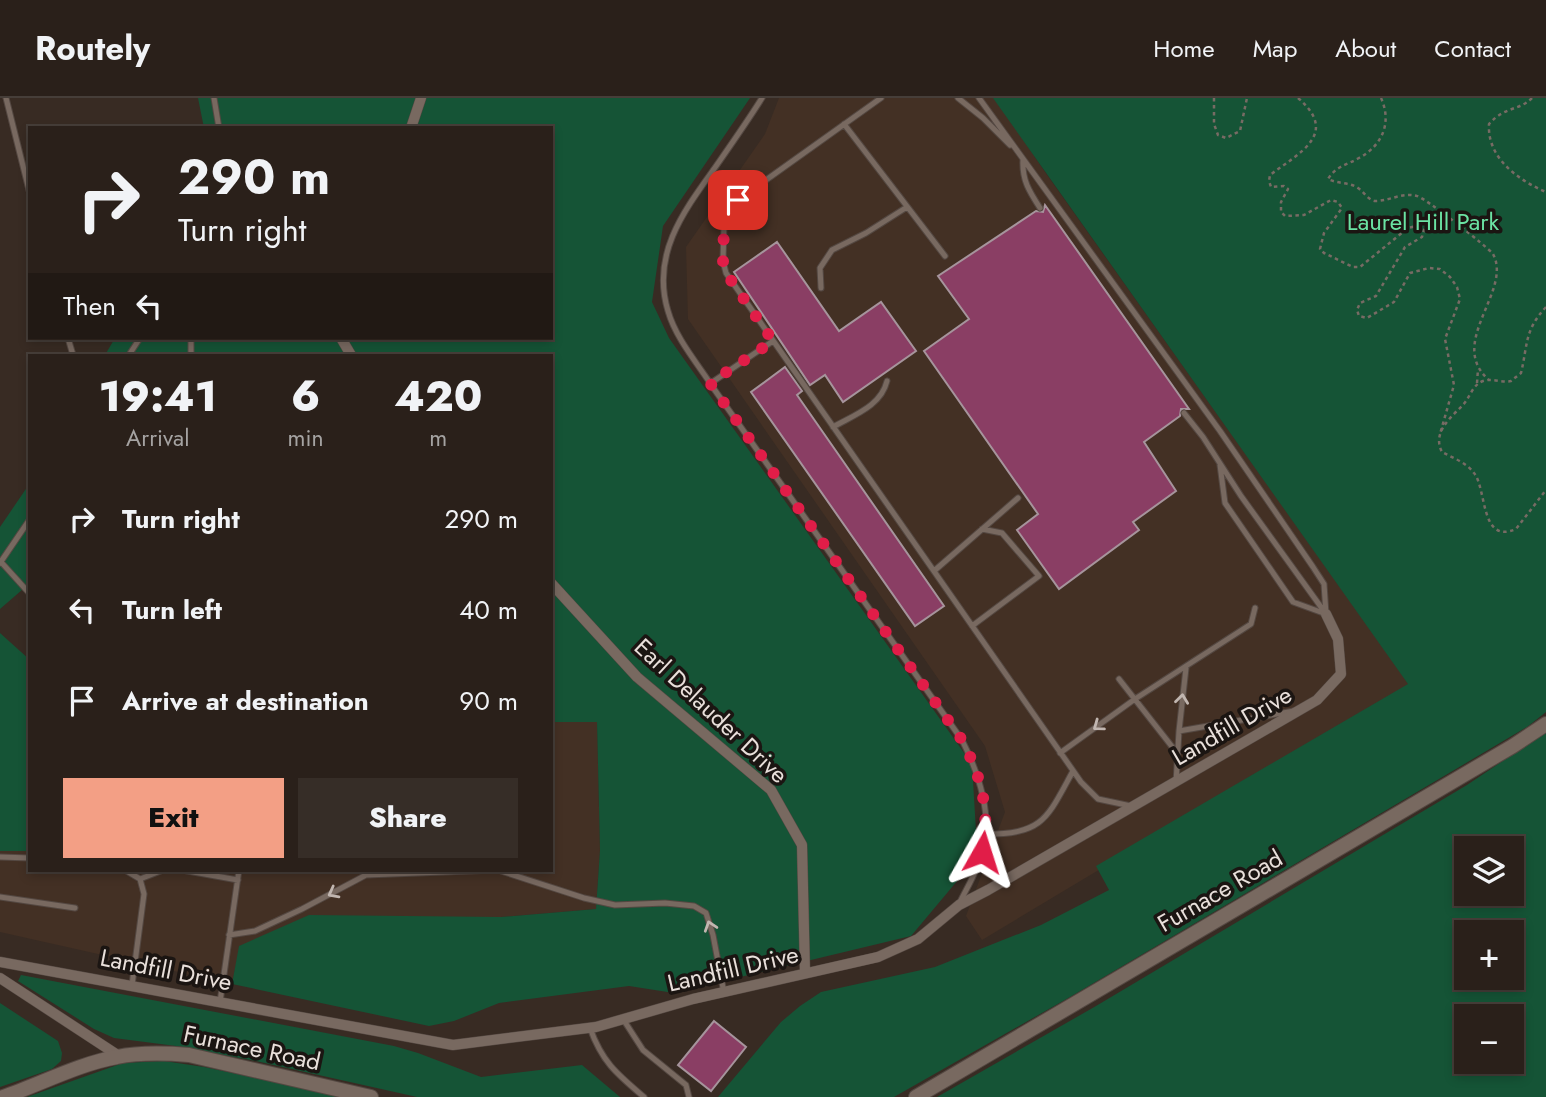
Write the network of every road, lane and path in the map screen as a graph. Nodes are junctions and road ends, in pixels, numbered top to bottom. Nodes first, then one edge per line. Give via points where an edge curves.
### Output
1 (6, 98) edge
2 (214, 98) edge
3 (421, 98) edge
4 (762, 98) edge
5 (881, 98) edge
6 (958, 98) edge
7 (979, 98) edge
8 (1214, 98) edge
9 (1247, 98) edge
10 (1298, 98) edge
11 (1381, 98) edge
12 (1532, 98) edge
13 (844, 124) junction
14 (219, 126) edge
15 (412, 126) edge
16 (1023, 159) junction
17 (28, 186) edge
18 (1546, 192) edge
19 (907, 207) junction
20 (1040, 208) dead end
21 (945, 256) dead end
22 (821, 288) dead end
23 (1546, 307) edge
24 (773, 341) junction
25 (1478, 369) junction
26 (1489, 380) junction
27 (887, 381) dead end
28 (710, 383) junction
29 (1476, 385) junction
30 (1447, 406) junction
31 (1456, 410) junction
32 (1184, 413) dead end
33 (833, 427) junction
34 (1440, 434) junction
35 (1219, 462) junction
36 (1546, 491) edge
37 (1018, 498) dead end
38 (28, 522) edge
39 (982, 529) junction
40 (0, 562) edge
41 (934, 572) junction
42 (553, 585) edge
43 (28, 592) edge
44 (1255, 608) dead end
45 (1326, 614) junction
46 (972, 626) junction
47 (1186, 668) junction
48 (1119, 679) dead end
49 (1135, 699) junction
50 (1300, 710) junction
51 (1546, 724) edge
52 (1179, 731) junction
53 (1060, 753) junction
54 (1177, 753) junction
55 (1073, 771) junction
56 (1176, 783) junction
57 (1133, 807) junction
58 (986, 834) junction
59 (0, 857) edge
60 (28, 858) edge
61 (128, 872) edge
62 (158, 872) edge
63 (192, 872) edge
64 (239, 872) edge
65 (444, 872) edge
66 (502, 872) edge
67 (140, 879) junction
68 (238, 880) junction
69 (0, 897) edge
70 (959, 905) junction
71 (75, 908) dead end
72 (229, 935) junction
73 (0, 962) edge
74 (805, 973) junction
75 (0, 978) edge
76 (132, 985) junction
77 (724, 993) junction
78 (220, 1002) junction
79 (623, 1019) junction
80 (590, 1028) junction
81 (118, 1056) junction
82 (3, 1097) edge
83 (371, 1097) edge
84 (644, 1097) edge
85 (689, 1097) edge
86 (916, 1097) edge

1 - 17 lane
2 - 14 lane
3 - 15 street
4 - 28 lane via 682,215 664,258 663,289 670,316
5 - 13 lane
6 - 16 lane
7 - 16 lane
8 - 9 path via 1214,124 1218,135 1226,138 1240,131
10 - 30 path via 1313,114 1317,134 1311,144 1270,175 1271,187 1287,189 1281,212 1304,215 1338,202 1342,208 1324,233 1320,249 1353,267 1360,267 1408,228 1423,228 1425,234 1405,247 1376,296 1360,303 1357,310 1367,318 1394,302 1410,273 1440,269 1450,277 1460,299 1446,339 1454,386
11 - 25 path via 1387,124 1378,144 1337,168 1328,179 1358,188 1371,200 1408,194 1422,197 1493,255 1495,280 1474,343
12 - 18 path via 1497,114 1488,134 1509,171
13 - 19 lane
13 - 24 lane via 738,200 724,225 726,273
16 - 20 lane via 1025,184
16 - 45 lane via 1313,567 1324,584
19 - 21 lane
19 - 22 lane via 832,250 820,268
23 - 26 path via 1533,322 1521,373 1511,381
24 - 28 lane
24 - 33 lane
25 - 26 path
25 - 29 path
26 - 29 path
27 - 33 lane via 878,401
28 - 58 lane via 962,740 978,774
29 - 31 path
30 - 31 path
30 - 34 path
31 - 34 path
32 - 35 lane
33 - 41 lane
34 - 36 path via 1442,452 1468,466 1481,484 1488,522 1495,528 1516,529
35 - 45 lane
35 - 45 lane via 1225,503 1293,602
37 - 39 lane
38 - 40 lane
39 - 41 lane
39 - 46 lane via 1002,533 1039,576
40 - 43 lane
41 - 46 lane
42 - 74 street, Earl Delauder Drive via 638,677 771,790 802,845
44 - 47 lane via 1251,624
45 - 50 street, Landfill Drive via 1338,639 1341,674 1317,700
46 - 53 lane
47 - 49 lane
52 -> 47 lane
48 - 49 lane
49 -> 53 lane
49 - 54 lane
50 - 52 lane
50 - 56 street, Landfill Drive
51 - 86 main road, Furnace Road
52 - 54 lane
53 - 55 lane
54 - 56 lane
55 - 57 lane via 1098,799
55 - 58 lane via 1040,822 1022,832
56 - 57 street, Landfill Drive
57 - 70 street, Landfill Drive
58 - 70 lane
59 - 60 lane
61 - 67 lane
62 - 67 lane
63 - 68 lane
64 - 68 lane
65 -> 72 lane via 366,875 255,931
77 -> 66 lane via 706,913 695,906 615,905
67 - 76 lane via 144,894
68 - 72 lane
69 - 71 lane
70 - 74 street, Landfill Drive via 899,950
72 - 78 lane
73 - 76 street, Landfill Drive
74 - 77 street, Landfill Drive
75 - 81 street
76 - 78 street, Landfill Drive
77 - 79 street, Landfill Drive
78 - 80 street, Landfill Drive via 443,1044
79 - 80 street, Landfill Drive
79 - 85 lane via 643,1050 686,1085
80 - 84 lane via 598,1051
81 - 82 main road, Furnace Road
81 - 83 main road, Furnace Road via 189,1055

